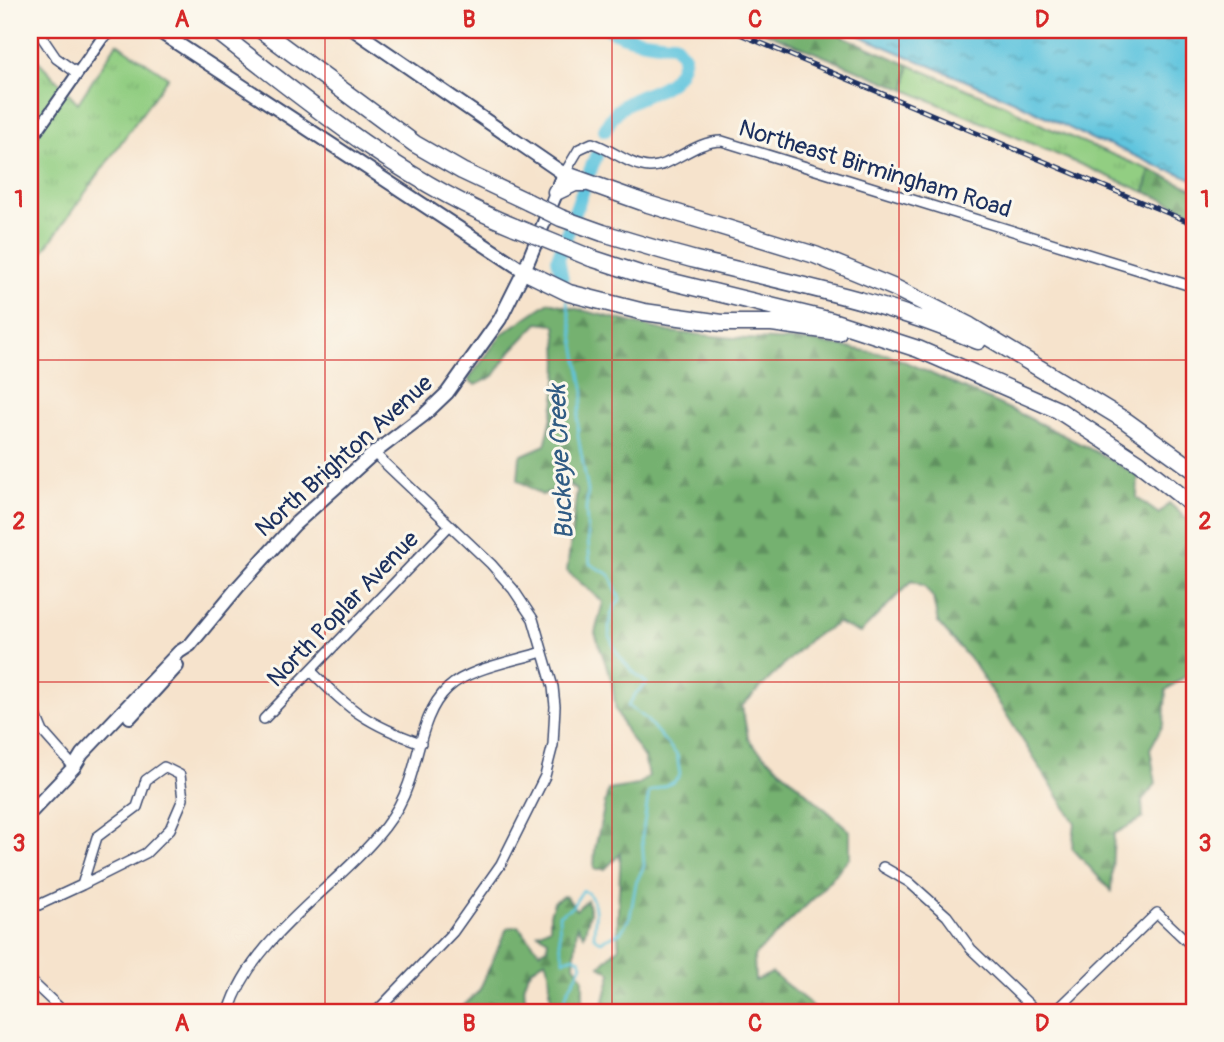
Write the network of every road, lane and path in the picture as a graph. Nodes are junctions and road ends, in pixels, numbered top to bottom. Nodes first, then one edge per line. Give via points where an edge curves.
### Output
1 (37, 30) edge
2 (157, 30) edge
3 (215, 30) edge
4 (261, 30) edge
5 (354, 30) edge
6 (109, 31) edge
7 (77, 73) junction
8 (30, 141) edge
9 (564, 174) junction
10 (588, 183) junction
11 (556, 192) junction
12 (524, 271) junction
13 (1194, 287) edge
14 (918, 349) junction
15 (1019, 358) junction
16 (374, 453) junction
17 (1194, 470) edge
18 (1194, 506) edge
19 (450, 525) junction
20 (542, 652) junction
21 (311, 671) junction
22 (30, 701) edge
23 (264, 719) dead end
24 (421, 743) junction
25 (74, 767) junction
26 (30, 813) edge
27 (883, 867) dead end
28 (82, 885) junction
29 (30, 909) edge
30 (1194, 948) edge
31 (30, 980) edge
32 (64, 1012) edge
33 (229, 1012) edge
34 (376, 1012) edge
35 (1037, 1012) edge
36 (1055, 1012) edge

1 - 7 street via 56,58
2 - 12 main road
3 - 14 highway, bridge via 348,133 490,217 640,275 832,321
4 - 15 highway, bridge via 415,144 561,218 694,260 893,309
5 - 9 main road
6 - 7 street
7 - 8 street
9 - 10 highway
9 - 11 main road, North Brighton Avenue
9 - 13 street, Northeast Birmingham Road via 579,149 592,143 653,167 697,145 722,141
10 - 11 highway via 575,183
10 - 15 highway via 864,274 937,309
11 - 12 main road, North Brighton Avenue
12 - 14 highway via 569,293 644,312 722,323 824,329
12 - 16 main road, North Brighton Avenue via 500,319 447,393
14 - 18 highway via 1058,410
15 - 17 highway via 1126,421
16 - 19 street
16 - 25 main road, North Brighton Avenue via 277,543 190,645
19 - 20 street via 513,589 533,620
19 - 21 street, North Poplar Avenue
20 - 24 street via 455,682 434,705
20 - 34 street via 553,687 555,726 537,794 470,910 426,963
21 - 23 street, North Poplar Avenue
21 - 24 street via 357,715
22 - 25 street via 43,733
24 - 33 street via 405,792 384,827 264,950 245,975
25 - 26 main road, North Brighton Avenue
27 - 35 street via 909,882 947,916 971,949
28 - 28 street via 146,853 170,829 183,799 180,775 164,767 146,780 137,807 97,837
28 - 29 street
30 - 36 street via 1157,913
31 - 32 street

